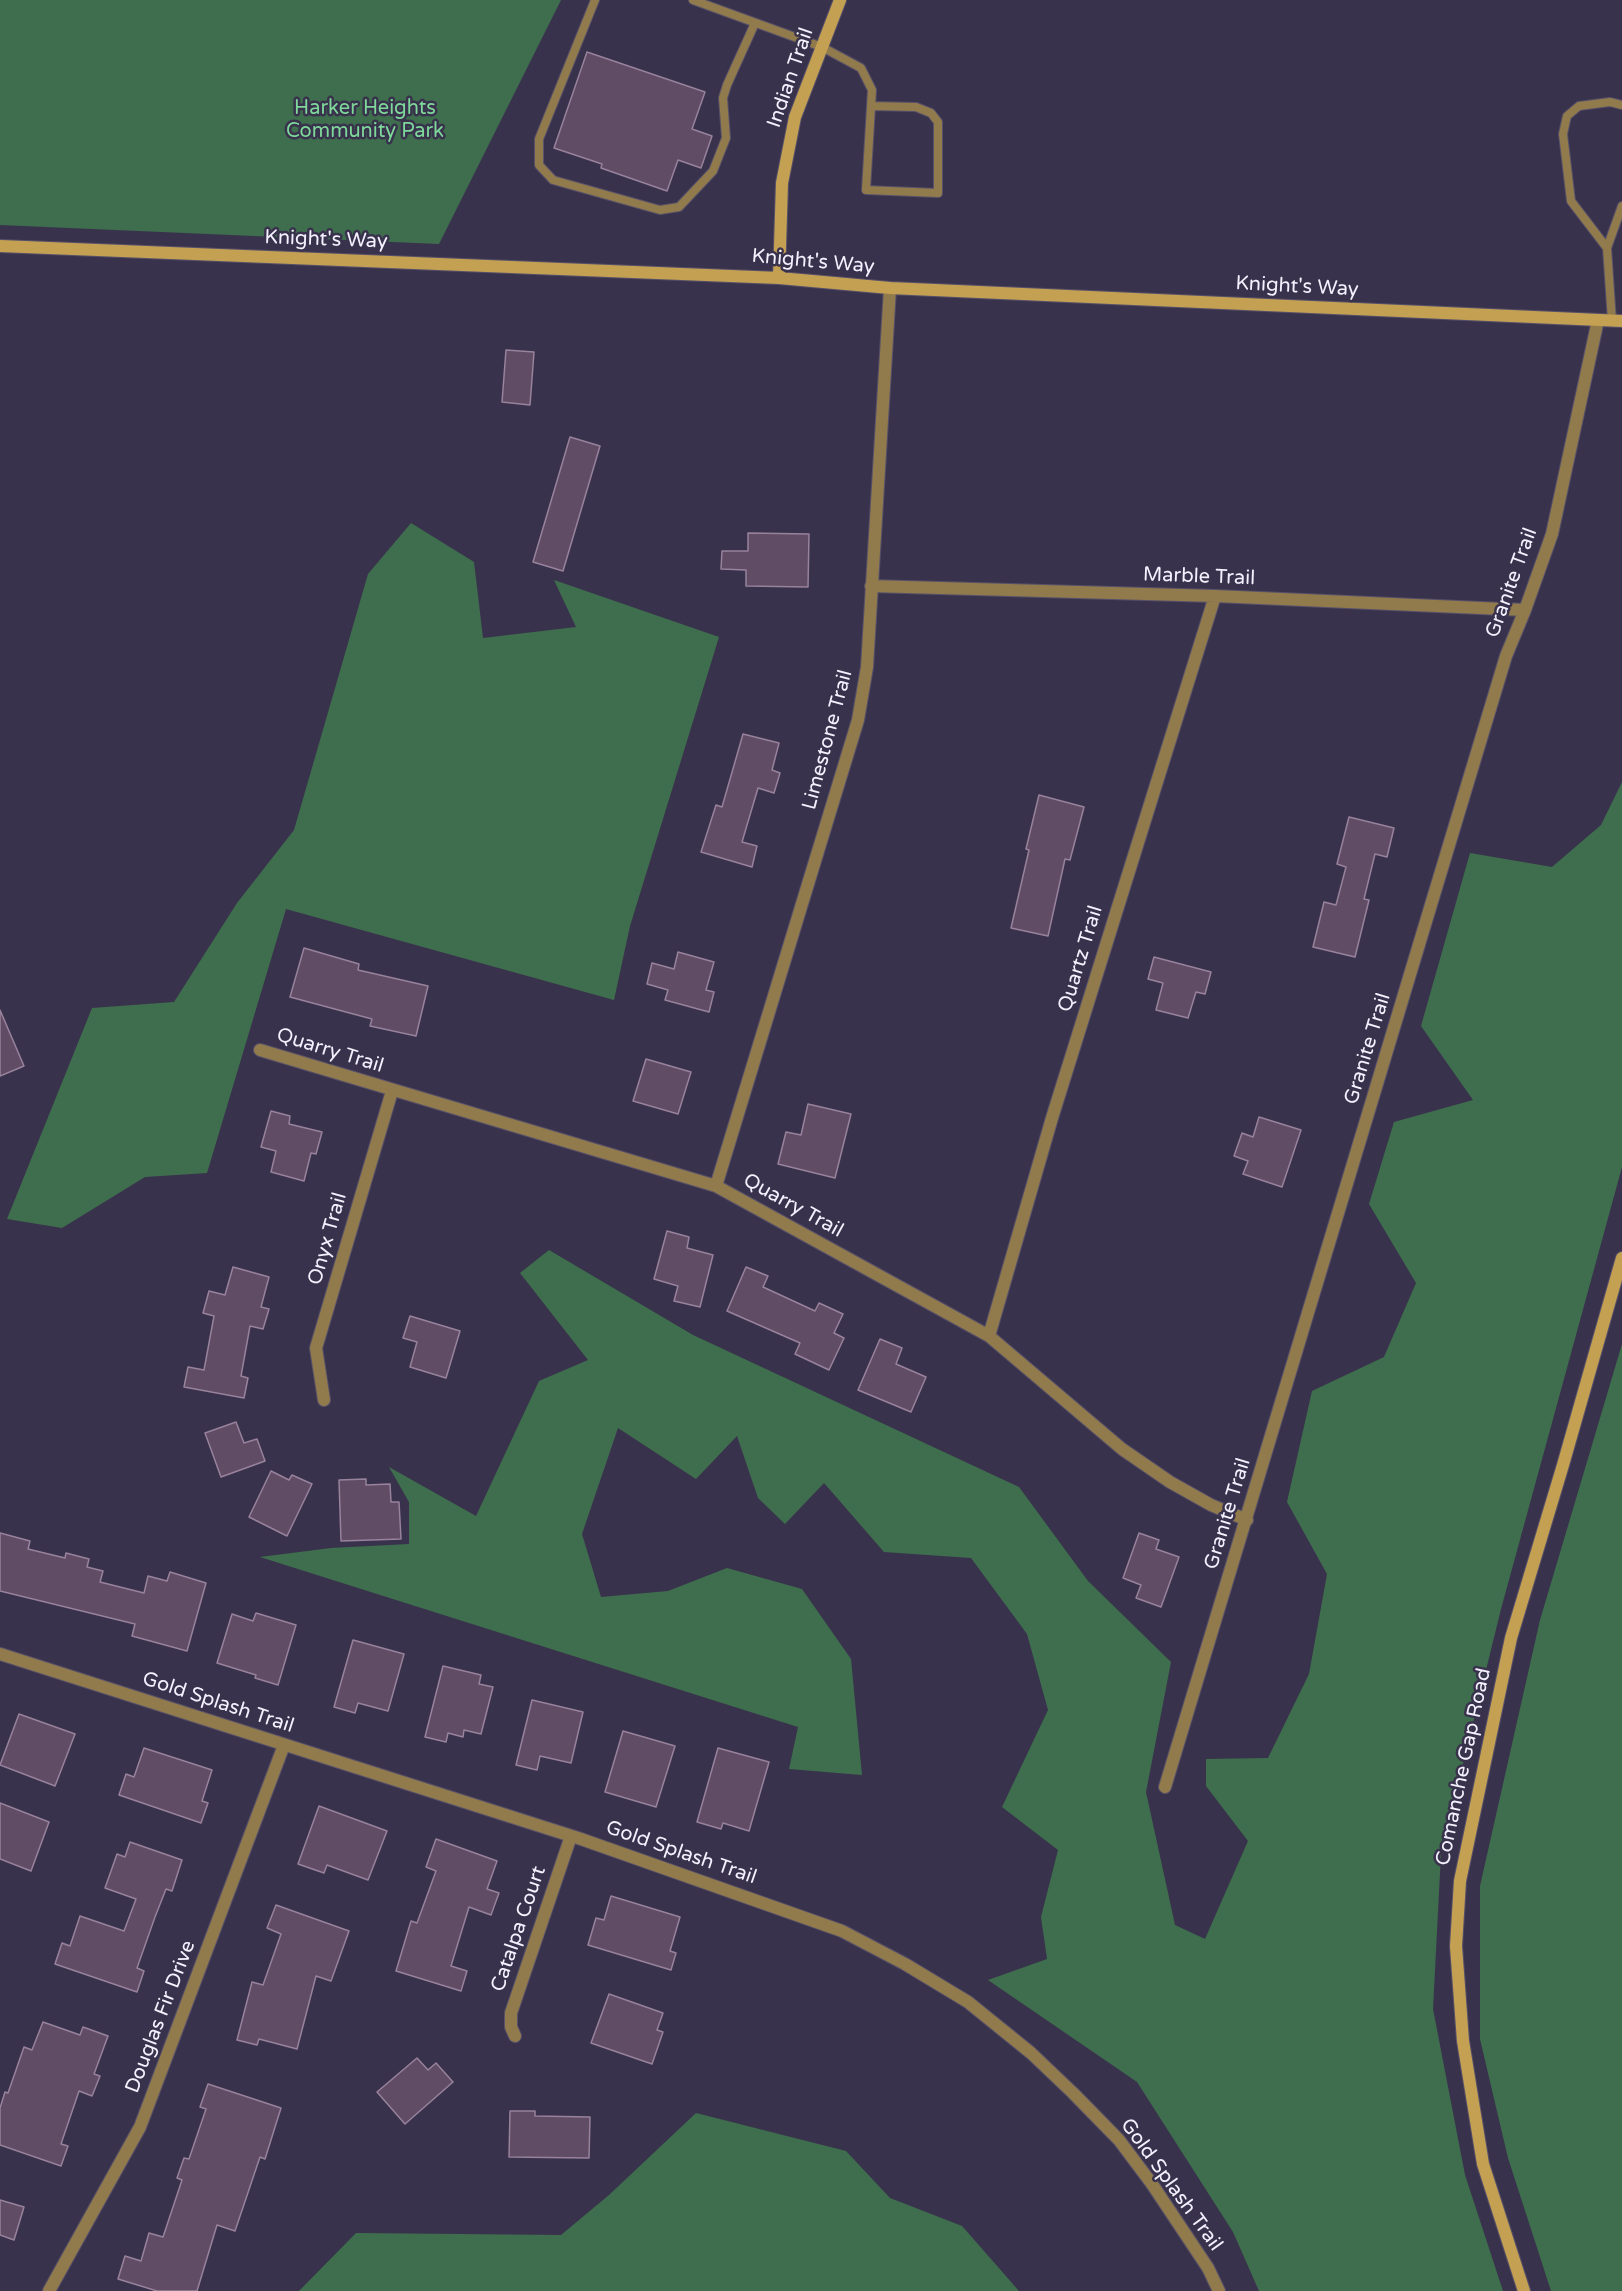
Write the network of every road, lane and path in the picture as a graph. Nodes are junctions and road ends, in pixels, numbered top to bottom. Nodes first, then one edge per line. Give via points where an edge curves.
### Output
1 (595, 0) edge
2 (693, 0) edge
3 (840, 0) edge
4 (755, 23) junction
5 (822, 47) junction
6 (1622, 105) edge
7 (871, 106) junction
8 (1622, 206) edge
9 (0, 246) edge
10 (1607, 248) junction
11 (779, 278) junction
12 (890, 288) junction
13 (1598, 320) junction
14 (1617, 321) edge
15 (871, 586) junction
16 (1215, 596) junction
17 (1525, 610) junction
18 (260, 1050) dead end
19 (392, 1091) junction
20 (716, 1186) junction
21 (1622, 1258) edge
22 (989, 1336) junction
23 (324, 1400) dead end
24 (1246, 1520) junction
25 (0, 1654) edge
26 (284, 1745) junction
27 (1165, 1787) dead end
28 (571, 1836) junction
29 (515, 2036) dead end
30 (49, 2291) edge
31 (1219, 2291) edge
32 (1524, 2291) edge

1 - 4 lane via 539,139 539,165 553,180 660,210 680,207 713,171 726,138 723,98
2 - 4 lane
3 - 5 main road, Indian Trail
4 - 5 lane
5 - 7 lane via 861,68 872,90
5 - 11 main road, Indian Trail via 795,117 782,183
6 - 10 lane via 1610,102 1579,106 1567,116 1563,134 1571,201
7 - 7 lane via 866,190 938,192 938,122 931,113 916,107
8 - 10 lane
9 - 11 main road, Knight's Way
10 - 14 lane
11 - 12 main road, Knight's Way
12 - 13 main road, Knight's Way
12 - 15 street, Limestone Trail
13 - 14 main road, Knight's Way
13 - 17 street, Granite Trail via 1551,534
15 - 16 street, Marble Trail
15 - 20 street, Limestone Trail via 867,667 858,720
16 - 17 street, Marble Trail
16 - 22 street, Quartz Trail via 1052,1118
17 - 24 street, Granite Trail via 1506,656
18 - 19 street, Quarry Trail
19 - 20 street, Quarry Trail
19 - 23 street, Onyx Trail via 316,1348
20 - 22 street, Quarry Trail
21 - 32 main road, Comanche Gap Road via 1511,1638 1460,1881 1455,1946 1463,2042 1483,2164
22 - 24 street, Quarry Trail via 1122,1449 1170,1482
24 - 27 street, Granite Trail
25 - 26 street, Gold Splash Trail
26 - 28 street, Gold Splash Trail
26 - 30 street, Douglas Fir Drive via 140,2127
28 - 29 street, Catalpa Court via 511,2013
28 - 31 street, Gold Splash Trail via 842,1931 968,2002 1031,2053 1119,2140 1208,2268

